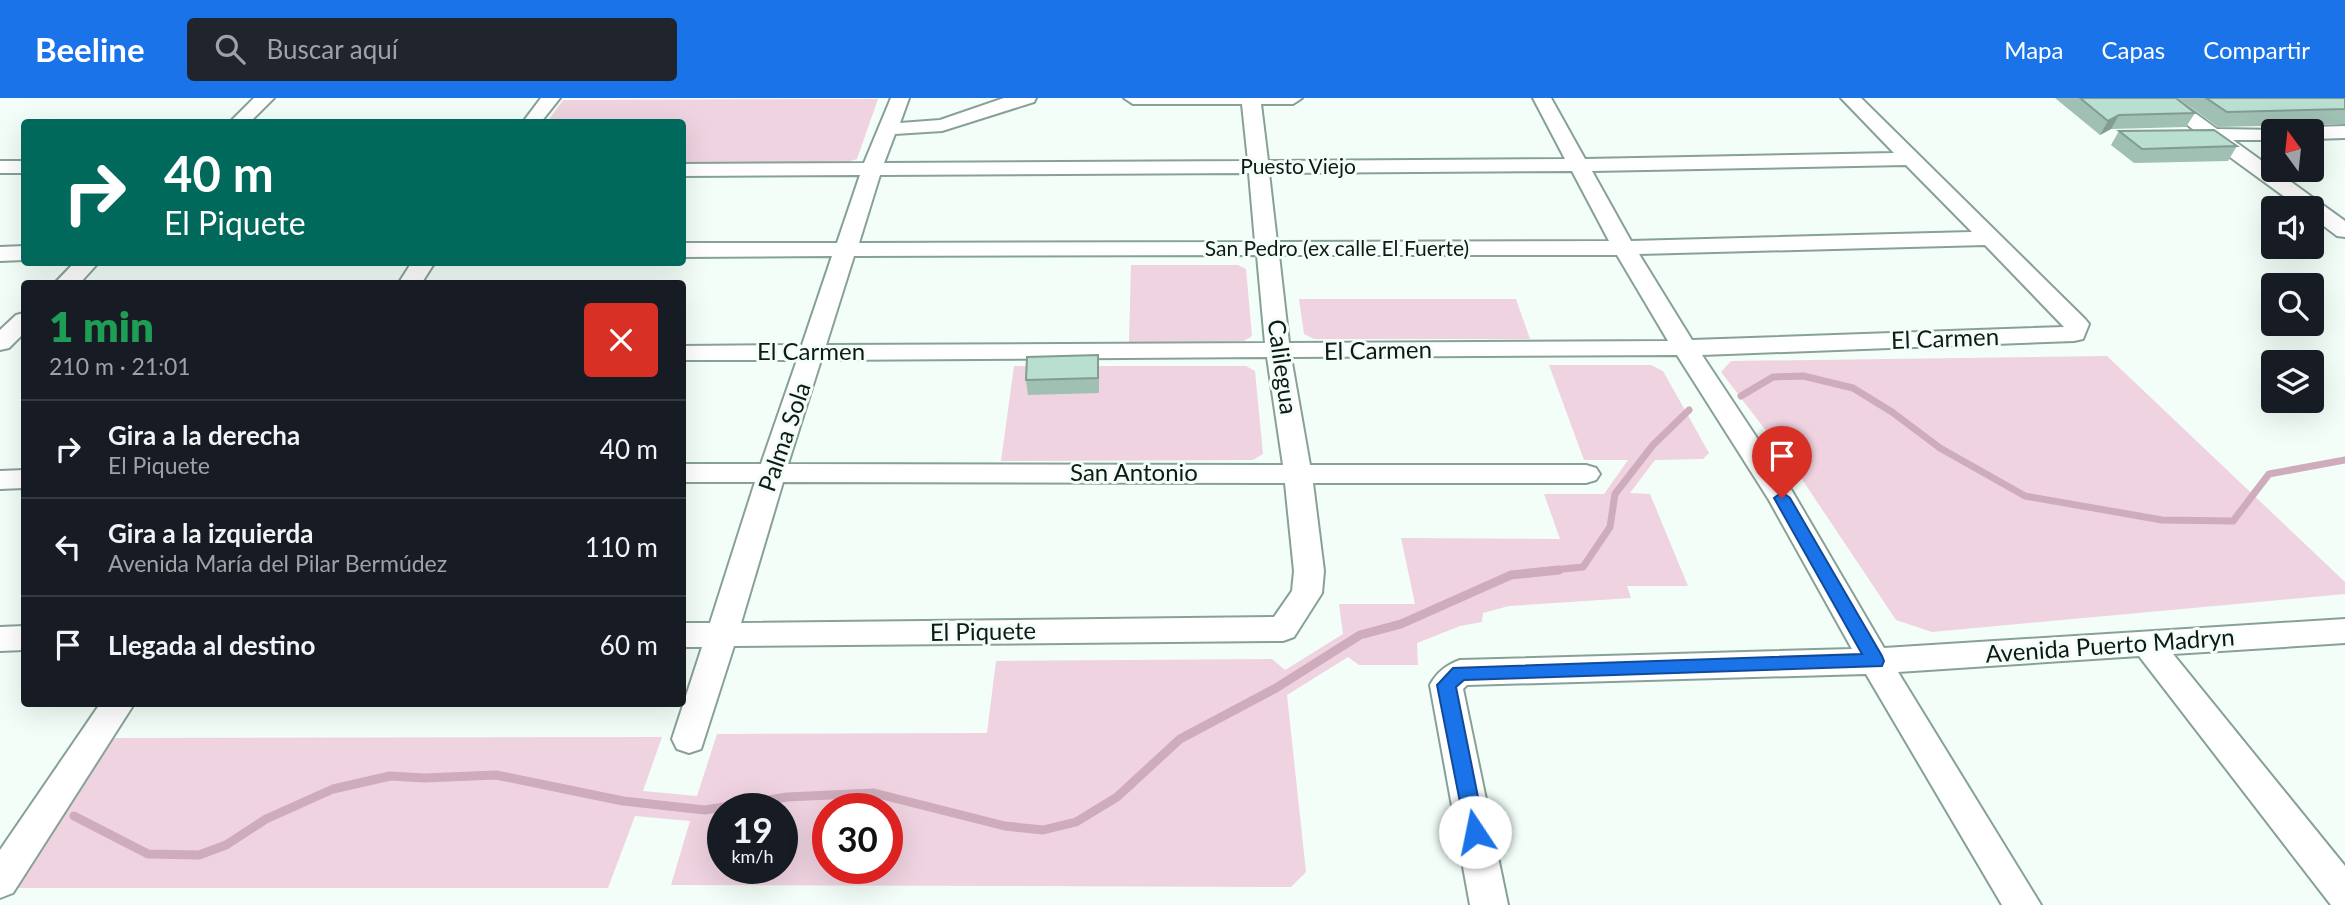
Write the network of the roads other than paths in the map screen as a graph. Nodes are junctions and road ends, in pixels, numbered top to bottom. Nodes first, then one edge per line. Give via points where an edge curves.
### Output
1 (265, 98) edge
2 (551, 98) edge
3 (900, 98) edge
4 (1027, 98) edge
5 (1133, 98) edge
6 (1251, 98) edge
7 (1293, 98) edge
8 (1542, 98) edge
9 (1850, 98) edge
10 (2162, 98) edge
11 (242, 119) edge
12 (534, 119) edge
13 (887, 128) junction
14 (2345, 132) edge
15 (2324, 133) edge
16 (2261, 134) edge
17 (2214, 135) junction
18 (2175, 136) edge
19 (1913, 159) junction
20 (1577, 165) junction
21 (0, 167) edge
22 (21, 167) edge
23 (1258, 167) junction
24 (872, 169) junction
25 (686, 170) edge
26 (2345, 231) edge
27 (1991, 238) junction
28 (1624, 248) junction
29 (847, 249) junction
30 (1267, 249) junction
31 (686, 250) edge
32 (21, 253) edge
33 (0, 254) edge
34 (84, 266) edge
35 (69, 280) edge
36 (21, 323) edge
37 (0, 343) edge
38 (1685, 348) junction
39 (21, 352) edge
40 (814, 352) junction
41 (1278, 352) junction
42 (0, 353) edge
43 (686, 353) edge
44 (772, 472) junction
45 (686, 473) edge
46 (1298, 474) junction
47 (1586, 474) dead end
48 (21, 479) edge
49 (0, 480) edge
50 (1283, 629) joint
51 (2345, 631) edge
52 (686, 635) edge
53 (720, 635) junction
54 (21, 638) edge
55 (0, 639) edge
56 (2147, 644) junction
57 (1875, 661) junction
58 (116, 707) edge
59 (689, 739) dead end
60 (0, 881) edge
61 (2345, 894) edge
62 (1489, 905) edge
63 (2022, 905) edge

1 - 11 street
2 - 12 street
3 - 13 street, Palma Sola
4 - 13 street via 944,125
5 - 6 street
6 - 7 street
6 - 23 street, Calilegua
8 - 20 street
9 - 19 street
10 - 17 street
13 - 24 street, Palma Sola
14 - 15 street
16 - 17 street
17 - 18 street
17 - 26 street
19 - 20 street, Puesto Viejo
19 - 27 street
20 - 23 street, Puesto Viejo
20 - 28 street
21 - 22 street
23 - 24 street, Puesto Viejo
23 - 30 street, Calilegua
24 - 25 street, Puesto Viejo
24 - 29 street, Palma Sola
27 - 28 street, San Pedro (ex calle El Fuerte)
27 - 38 street, El Carmen via 2077,324 2074,334
28 - 30 street, San Pedro (ex calle El Fuerte)
28 - 38 street
29 - 30 street, San Pedro (ex calle El Fuerte)
29 - 31 street, San Pedro (ex calle El Fuerte)
29 - 40 street, Palma Sola
30 - 41 street, Calilegua
32 - 33 street
34 - 35 street
36 - 37 street
38 - 41 street, El Carmen
38 - 57 street via 1782,498
39 - 42 street
40 - 41 street, El Carmen
40 - 43 street, El Carmen
40 - 44 street, Palma Sola
41 - 46 street, Calilegua
44 - 45 street, San Antonio
44 - 46 street, San Antonio
44 - 53 street, Palma Sola
46 - 47 street, San Antonio
46 - 50 street, Calilegua via 1309,571 1307,593
48 - 49 street
50 - 53 street, El Piquete
51 - 56 street, Avenida Puerto Madryn
52 - 53 street, El Piquete
53 - 59 street, Palma Sola
54 - 55 street
56 - 57 street, Avenida Puerto Madryn
56 - 61 street
57 - 62 street via 1460,673 1446,685
57 - 63 street
58 - 60 street

